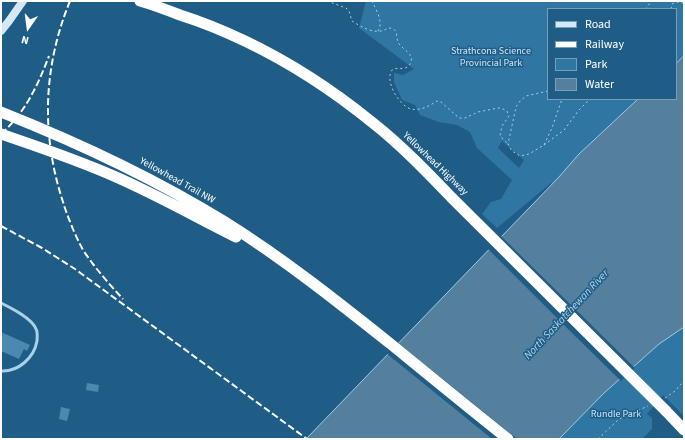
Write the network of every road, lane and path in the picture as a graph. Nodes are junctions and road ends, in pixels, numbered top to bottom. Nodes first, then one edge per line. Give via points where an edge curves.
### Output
1 (140, 1) edge
2 (327, 1) edge
3 (372, 1) edge
4 (23, 2) edge
5 (684, 3) edge
6 (671, 8) edge
7 (1, 30) edge
8 (378, 31) junction
9 (547, 91) edge
10 (562, 100) edge
11 (589, 100) edge
12 (1, 112) edge
13 (1, 134) edge
14 (508, 144) junction
15 (544, 146) junction
16 (276, 256) junction
17 (1, 303) edge
18 (1, 371) edge
19 (684, 381) edge
20 (665, 398) dead end
21 (652, 404) dead end
22 (684, 430) edge
23 (508, 439) edge
24 (598, 439) edge

1 - 22 highway, Yellowhead Highway, bridge via 207,24 246,41 303,73 354,108 421,166
2 - 8 path via 349,10 352,21
3 - 8 path via 381,26
4 - 7 main road
5 - 6 path via 673,3
8 - 14 path via 388,28 396,31 399,44 412,58 409,66 393,69 390,73 395,93 404,106 411,109 426,108 437,101 459,118 498,108 504,109 509,116 502,126 500,136
9 - 14 path via 526,96 520,101 516,107
10 - 15 path
11 - 15 path via 564,130
12 - 16 highway, Yellowhead Trail NW via 91,150 151,180 226,223
13 - 16 highway via 114,176
14 - 15 path via 512,151 520,156
16 - 23 highway, Yellowhead Trail NW via 328,294
17 - 18 lane via 30,320 36,329 37,337 32,355 25,363 15,369
19 - 20 path
21 - 24 path via 619,419

